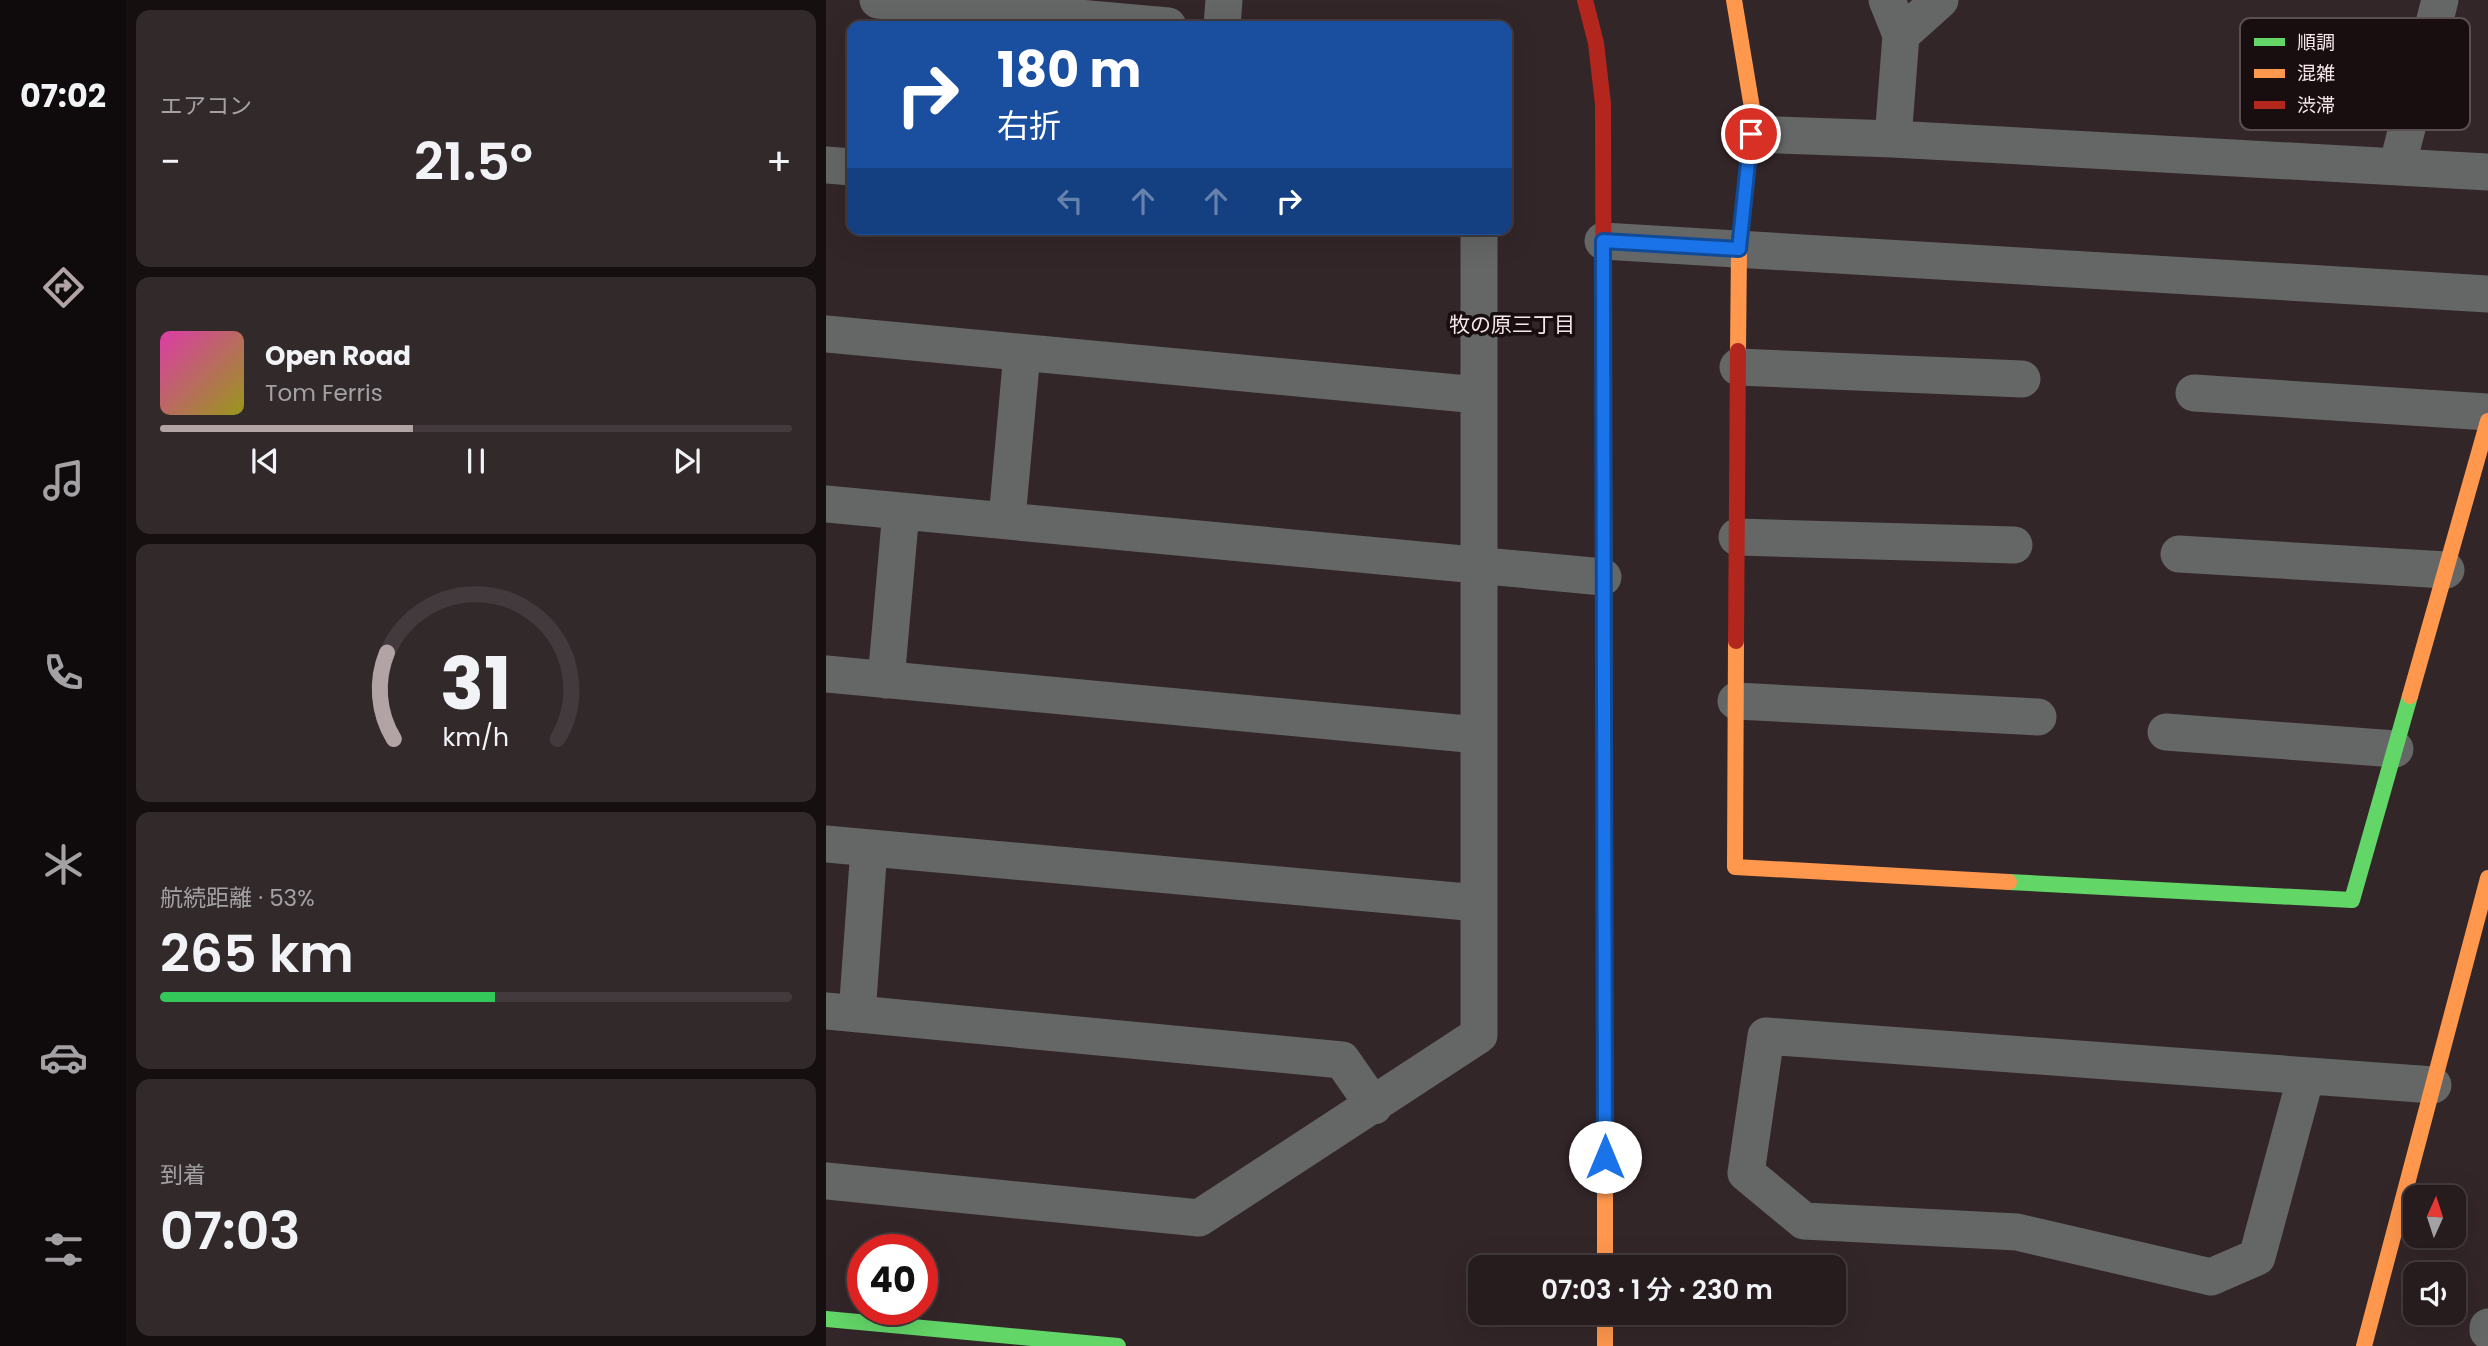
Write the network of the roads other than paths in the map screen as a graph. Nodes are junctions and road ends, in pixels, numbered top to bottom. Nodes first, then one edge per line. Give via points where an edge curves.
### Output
1 (878, 0) edge
2 (1224, 0) edge
3 (1585, 0) edge
4 (1734, 0) edge
5 (1887, 0) edge
6 (1940, 0) edge
7 (2440, 0) edge
8 (948, 17) edge
9 (2435, 18) edge
10 (1046, 21) edge
11 (1222, 21) edge
12 (1901, 35) junction
13 (2407, 130) edge
14 (1751, 134) junction
15 (1893, 139) junction
16 (826, 165) edge
17 (847, 167) edge
18 (2397, 167) junction
19 (2488, 172) edge
20 (1479, 235) edge
21 (1603, 241) junction
22 (1739, 249) junction
23 (2488, 294) edge
24 (826, 334) edge
25 (1022, 353) junction
26 (1738, 367) junction
27 (2022, 379) dead end
28 (2194, 393) dead end
29 (1478, 395) junction
30 (2488, 412) edge
31 (2488, 421) edge
32 (826, 504) edge
33 (901, 511) junction
34 (1007, 519) junction
35 (1737, 537) junction
36 (2014, 545) dead end
37 (2179, 554) dead end
38 (1479, 566) junction
39 (2446, 570) junction
40 (1604, 577) junction
41 (826, 674) edge
42 (886, 680) junction
43 (1736, 701) junction
44 (2038, 717) dead end
45 (2166, 732) dead end
46 (1478, 735) junction
47 (2395, 749) junction
48 (826, 844) edge
49 (869, 848) junction
50 (2488, 877) edge
51 (1478, 903) junction
52 (842, 1013) edge
53 (2306, 1076) junction
54 (2433, 1085) junction
55 (1374, 1105) junction
56 (826, 1181) edge
57 (1605, 1255) edge
58 (826, 1319) edge
59 (1605, 1325) edge
60 (1118, 1346) edge
61 (1605, 1346) edge
62 (2364, 1346) edge

1 - 8 street
2 - 11 street
3 - 21 street via 1596,43 1603,104
4 - 14 street via 1753,114
5 - 12 street
6 - 12 street
7 - 9 street
8 - 10 street
12 - 15 street
13 - 18 street
14 - 15 street
14 - 22 street
15 - 18 street
16 - 17 street
18 - 19 street
20 - 29 street
21 - 22 street
21 - 40 street
22 - 23 street
22 - 26 street
24 - 25 street
25 - 29 street
25 - 34 street
26 - 27 street
26 - 35 street
28 - 30 street
29 - 38 street
31 - 39 street
32 - 33 street
33 - 34 street
33 - 42 street
34 - 38 street
35 - 36 street
35 - 43 street
37 - 39 street
38 - 40 street
38 - 46 street
39 - 47 street
40 - 57 street
41 - 42 street
42 - 46 street
43 - 44 street
43 - 47 street via 1735,867 2352,900
45 - 47 street
46 - 51 street
48 - 49 street
49 - 51 street
49 - 52 street
50 - 54 street
51 - 55 street via 1479,1035
52 - 55 street via 1342,1060
53 - 53 street via 1766,1036 1746,1173 1804,1221 2017,1233 2211,1277 2257,1257
53 - 54 street
54 - 62 street
55 - 56 street via 1199,1218
58 - 60 street
59 - 61 street

